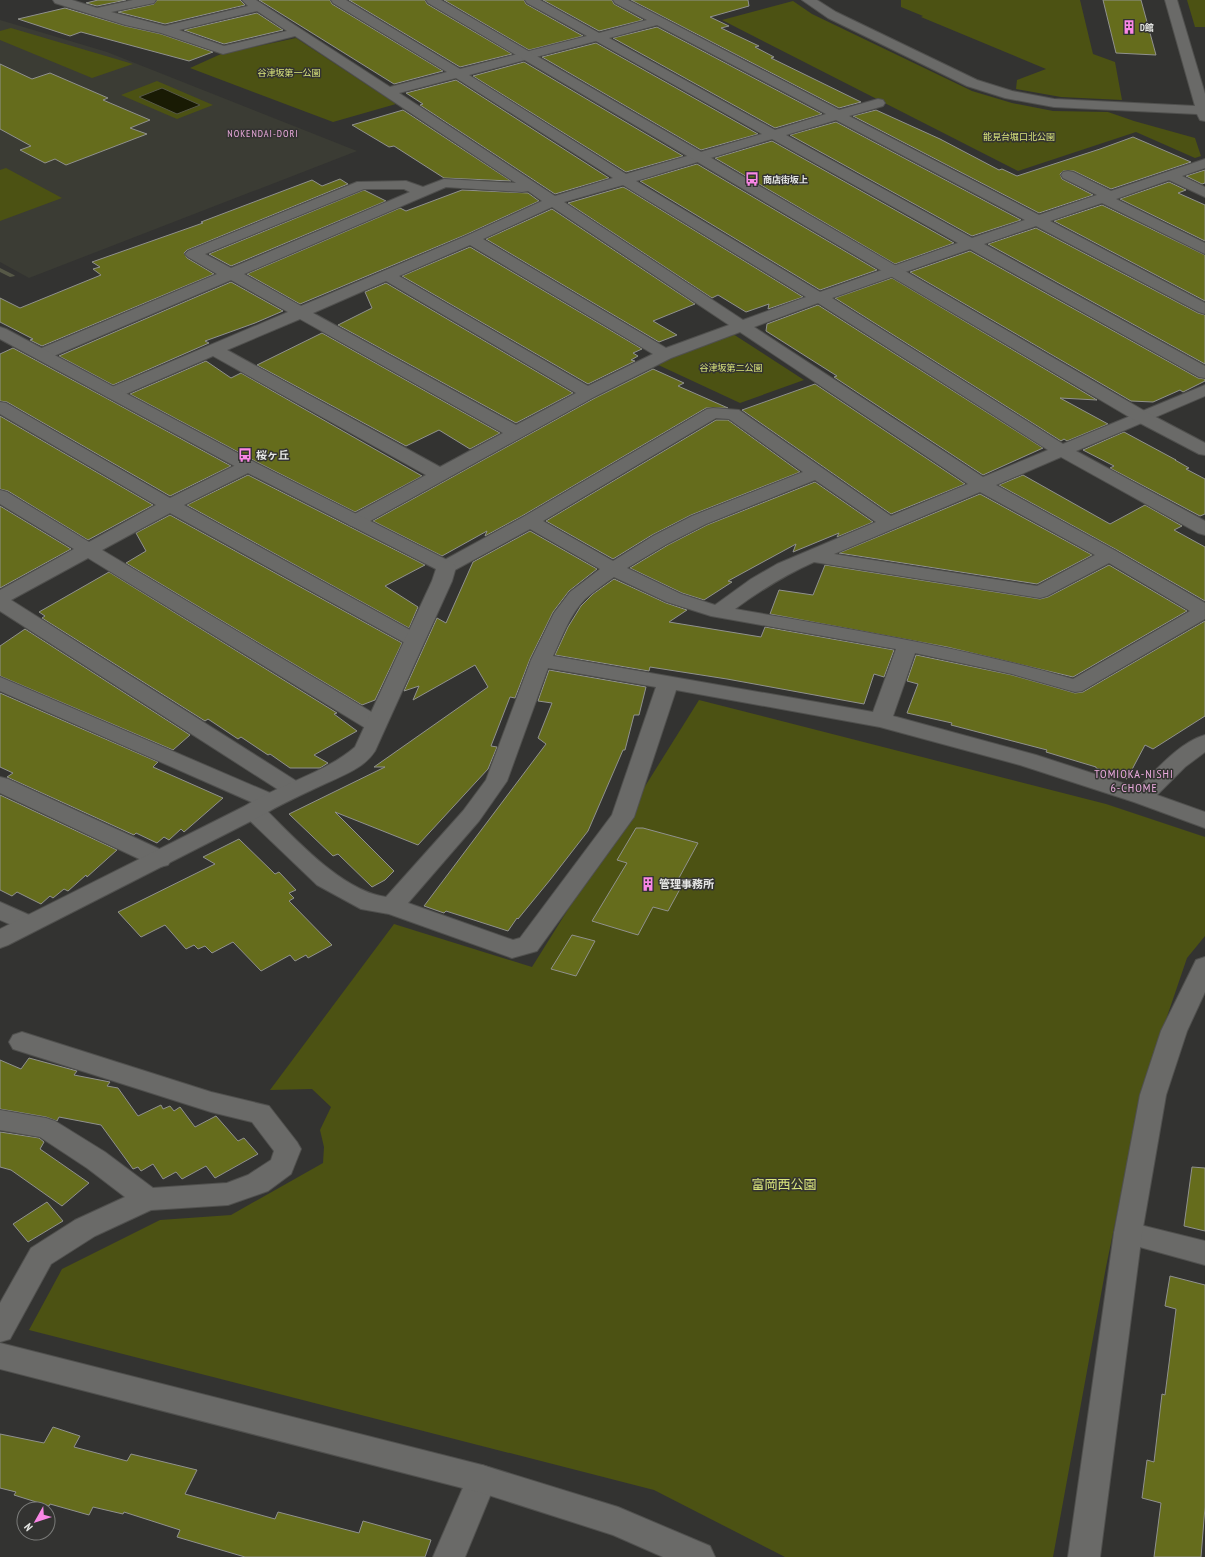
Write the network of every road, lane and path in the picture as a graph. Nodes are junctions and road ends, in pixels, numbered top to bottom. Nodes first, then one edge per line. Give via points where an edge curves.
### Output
1 (59, 0) edge
2 (150, 0) edge
3 (337, 0) edge
4 (432, 0) edge
5 (531, 0) edge
6 (619, 0) edge
7 (808, 0) edge
8 (1171, 0) edge
9 (252, 2) edge
10 (95, 12) junction
11 (658, 21) junction
12 (165, 30) junction
13 (296, 32) junction
14 (597, 37) junction
15 (527, 56) junction
16 (457, 73) junction
17 (388, 92) junction
18 (878, 103) dead end
19 (1204, 113) edge
20 (838, 115) junction
21 (774, 135) junction
22 (701, 157) junction
23 (1205, 163) edge
24 (1068, 175) dead end
25 (1169, 175) junction
26 (626, 179) junction
27 (530, 186) junction
28 (423, 192) junction
29 (1205, 193) edge
30 (1107, 197) junction
31 (553, 201) junction
32 (1039, 221) junction
33 (471, 239) junction
34 (971, 244) junction
35 (1205, 249) edge
36 (894, 270) junction
37 (232, 274) junction
38 (386, 275) junction
39 (820, 298) junction
40 (1205, 309) edge
41 (300, 312) junction
42 (741, 326) junction
43 (0, 332) edge
44 (214, 350) junction
45 (43, 354) junction
46 (665, 354) junction
47 (1205, 373) edge
48 (1205, 390) edge
49 (113, 393) junction
50 (588, 393) junction
51 (0, 407) edge
52 (1142, 417) junction
53 (517, 433) junction
54 (1061, 450) junction
55 (1205, 450) edge
56 (248, 466) junction
57 (816, 473) junction
58 (440, 475) junction
59 (982, 485) junction
60 (0, 496) edge
61 (170, 505) junction
62 (356, 521) junction
63 (530, 521) junction
64 (889, 523) junction
65 (1205, 529) edge
66 (90, 550) junction
67 (1109, 555) junction
68 (812, 556) junction
69 (446, 567) junction
70 (613, 569) junction
71 (0, 598) edge
72 (0, 602) edge
73 (1205, 611) edge
74 (718, 612) junction
75 (414, 640) junction
76 (908, 645) junction
77 (542, 660) junction
78 (668, 682) junction
79 (0, 683) edge
80 (881, 720) junction
81 (375, 724) junction
82 (1205, 742) edge
83 (0, 784) edge
84 (293, 789) junction
85 (1142, 797) junction
86 (261, 806) junction
87 (1205, 820) edge
88 (160, 859) junction
89 (392, 906) junction
90 (0, 910) edge
91 (28, 924) junction
92 (0, 939) edge
93 (1205, 966) edge
94 (22, 1042) dead end
95 (2, 1120) dead end
96 (148, 1199) junction
97 (1128, 1232) junction
98 (1205, 1253) edge
99 (0, 1330) edge
100 (0, 1356) edge
101 (482, 1479) junction
102 (450, 1557) edge
103 (699, 1557) edge
104 (1084, 1557) edge

1 - 10 street
2 - 10 street
3 - 16 street
4 - 15 street
5 - 14 street
6 - 11 street
7 - 19 street via 832,16 965,80 1003,93 1054,103
8 - 19 street
9 - 12 street
9 - 13 street
10 - 12 street
11 - 14 street
11 - 20 street
12 - 13 street via 223,50
13 - 17 street
14 - 15 street
14 - 21 street
15 - 16 street
15 - 22 street
16 - 17 street
16 - 26 street
17 - 27 street
18 - 20 street
20 - 21 street
20 - 32 street
21 - 22 street
21 - 34 street
22 - 26 street
22 - 36 street
23 - 25 street
24 - 30 street
25 - 29 street
25 - 30 street
26 - 31 street
26 - 39 street
27 - 28 street via 522,188 444,183
27 - 31 street
28 - 37 street
28 - 37 street via 406,186 362,185 193,254
30 - 32 street
30 - 35 street
31 - 33 street
31 - 42 street
32 - 34 street
32 - 40 street
33 - 38 street
33 - 46 street
34 - 36 street
34 - 47 street
36 - 39 street
36 - 52 street
37 - 41 street
37 - 45 street
38 - 41 street
38 - 50 street
39 - 42 street
39 - 54 street
41 - 44 street
41 - 53 street
42 - 46 street
42 - 59 street
43 - 45 street
44 - 49 street
44 - 58 street
45 - 49 street
46 - 50 street
48 - 52 street
49 - 56 street
50 - 53 street
51 - 61 street
52 - 54 street
52 - 55 street
53 - 58 street
54 - 59 street
54 - 65 street
56 - 61 street
56 - 62 street
57 - 63 street via 733,414 713,413
57 - 64 street
57 - 70 street via 699,520
58 - 62 street
59 - 64 street
59 - 67 street
60 - 66 street
61 - 66 street
61 - 75 street
62 - 69 street
63 - 69 street
63 - 70 street
64 - 68 street
66 - 71 street
66 - 81 street
67 - 68 street via 1040,592
67 - 73 street
68 - 74 street via 758,583
69 - 75 street
70 - 74 street via 674,598
70 - 77 street via 592,583 564,613
72 - 84 street
73 - 76 street via 1075,686
74 - 76 street
75 - 81 street
76 - 80 street
77 - 78 street
77 - 89 street via 496,781 471,816
78 - 80 street
78 - 89 street via 623,817 528,945 512,950
79 - 86 street
80 - 85 street via 1028,760
81 - 84 street via 364,751 350,763
82 - 85 street via 1177,762
83 - 88 street
84 - 86 street
85 - 87 street
86 - 88 street
86 - 89 street via 325,879 369,903
88 - 91 street
90 - 91 street
91 - 92 street
93 - 97 street via 1174,1031 1152,1095
94 - 96 street via 211,1102 242,1111 260,1112 288,1149 282,1166 258,1183 228,1194
95 - 96 street via 46,1128 96,1160
96 - 99 street via 85,1228 41,1256
97 - 98 street
97 - 104 street
100 - 101 street
101 - 102 street
101 - 103 street via 618,1522

